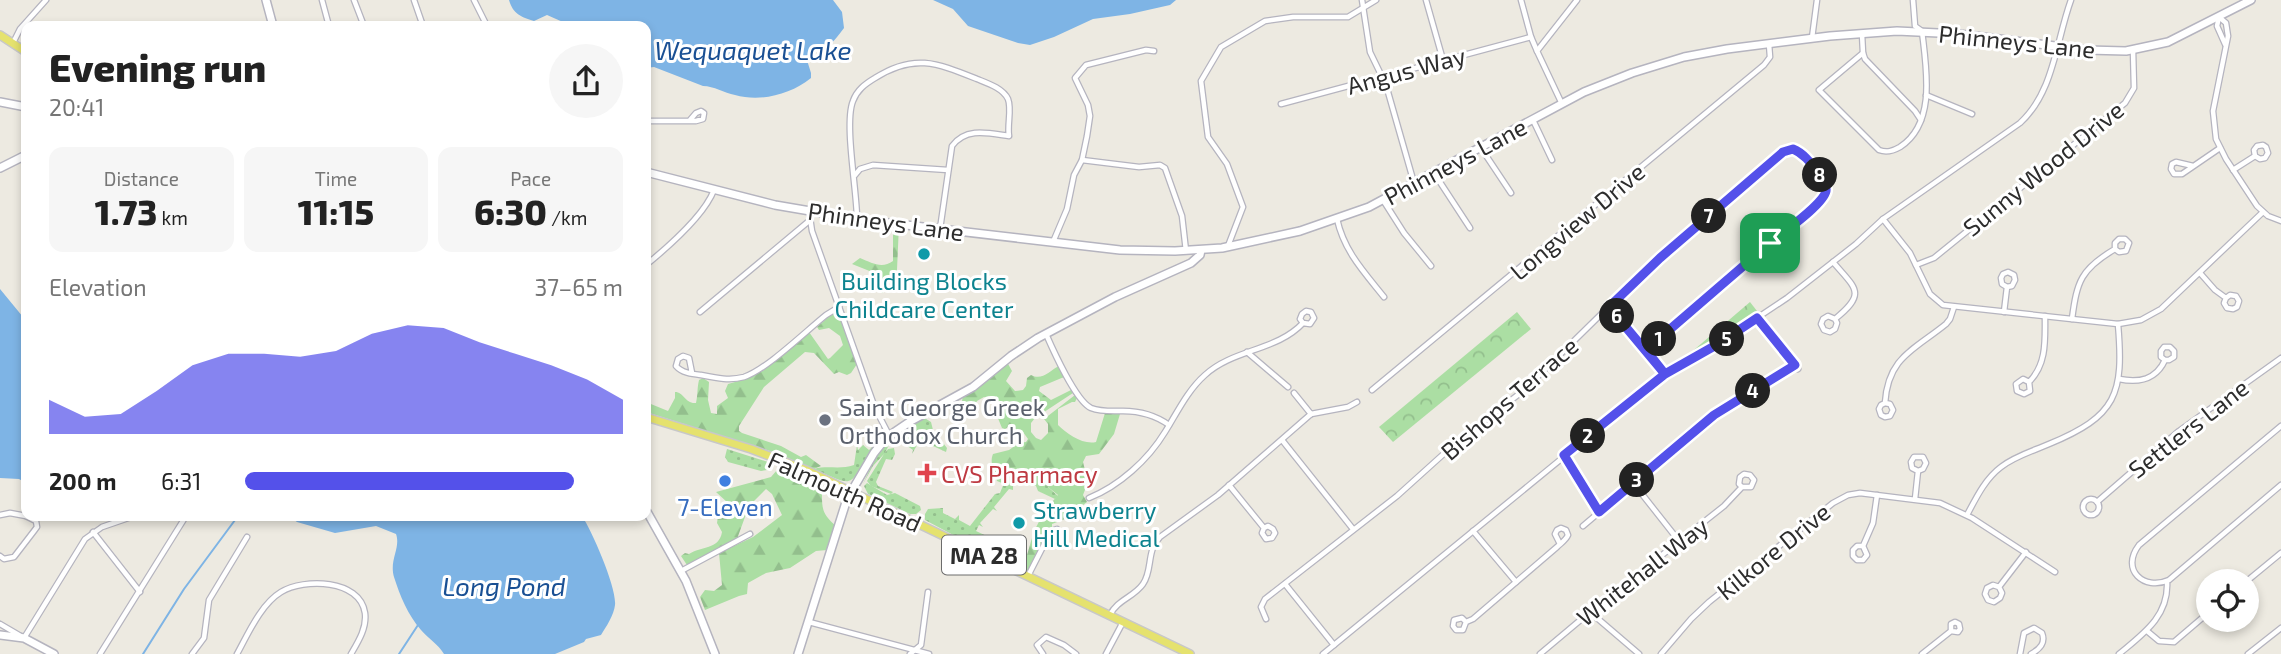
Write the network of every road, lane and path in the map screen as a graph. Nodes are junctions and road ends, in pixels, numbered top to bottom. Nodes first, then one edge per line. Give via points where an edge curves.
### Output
1 (46, 0) edge
2 (266, 0) edge
3 (322, 0) edge
4 (354, 0) edge
5 (414, 0) edge
6 (474, 0) edge
7 (1362, 0) edge
8 (1376, 0) edge
9 (1426, 0) edge
10 (1521, 0) edge
11 (1577, 0) edge
12 (1816, 0) edge
13 (1913, 0) edge
14 (2071, 0) edge
15 (2248, 1) edge
16 (1363, 8) junction
17 (2218, 17) junction
18 (27, 21) edge
19 (272, 21) edge
20 (328, 21) edge
21 (362, 21) edge
22 (421, 21) edge
23 (484, 21) edge
24 (21, 28) edge
25 (1922, 31) junction
26 (1862, 33) junction
27 (0, 35) edge
28 (1531, 37) junction
29 (1812, 39) junction
30 (13, 43) junction
31 (1769, 44) junction
32 (2059, 46) junction
33 (21, 49) edge
34 (2133, 50) junction
35 (1154, 51) dead end
36 (1537, 51) junction
37 (1863, 53) junction
38 (1443, 60) junction
39 (1382, 77) junction
40 (1926, 95) junction
41 (0, 102) edge
42 (1281, 104) dead end
43 (1562, 104) junction
44 (21, 106) edge
45 (1972, 114) dead end
46 (1533, 119) junction
47 (690, 120) dead end
48 (1921, 120) junction
49 (651, 121) edge
50 (1481, 147) junction
51 (2220, 148) junction
52 (2255, 156) dead end
53 (21, 157) edge
54 (1082, 160) junction
55 (1552, 160) dead end
56 (2193, 166) junction
57 (0, 167) edge
58 (948, 170) junction
59 (2233, 170) junction
60 (651, 173) edge
61 (1434, 173) junction
62 (855, 176) junction
63 (1415, 184) junction
64 (714, 190) junction
65 (1511, 193) dead end
66 (1383, 200) junction
67 (809, 211) junction
68 (2263, 212) junction
69 (858, 219) junction
70 (1337, 219) junction
71 (1883, 219) junction
72 (809, 221) junction
73 (2281, 221) edge
74 (1470, 228) dead end
75 (940, 229) junction
76 (1053, 242) junction
77 (1228, 247) junction
78 (2115, 249) dead end
79 (1201, 250) junction
80 (1186, 251) junction
81 (651, 261) edge
82 (1833, 262) junction
83 (1916, 265) junction
84 (1431, 266) dead end
85 (2200, 273) junction
86 (2007, 287) dead end
87 (1384, 297) dead end
88 (2226, 298) dead end
89 (839, 307) junction
90 (1609, 307) junction
91 (1954, 307) junction
92 (700, 312) dead end
93 (2004, 312) junction
94 (2045, 316) junction
95 (1757, 318) junction
96 (1835, 319) dead end
97 (2072, 319) junction
98 (1303, 323) dead end
99 (2118, 324) junction
100 (1046, 334) junction
101 (1646, 350) junction
102 (1246, 351) junction
103 (2281, 358) edge
104 (2165, 360) dead end
105 (692, 373) junction
106 (1665, 374) junction
107 (2119, 379) junction
108 (2029, 382) dead end
109 (1288, 387) dead end
110 (1371, 390) dead end
111 (1294, 393) dead end
112 (1357, 402) dead end
113 (1885, 403) dead end
114 (1311, 414) junction
115 (651, 419) edge
116 (1169, 425) junction
117 (2281, 426) edge
118 (889, 435) junction
119 (1282, 440) junction
120 (1564, 455) junction
121 (1917, 471) dead end
122 (1634, 483) junction
123 (1229, 485) junction
124 (2281, 485) edge
125 (1742, 487) dead end
126 (852, 491) junction
127 (1877, 495) junction
128 (1089, 498) dead end
129 (1915, 499) junction
130 (2097, 502) dead end
131 (1599, 512) junction
132 (0, 515) edge
133 (21, 515) edge
134 (1966, 515) junction
135 (651, 519) edge
136 (36, 521) edge
137 (118, 521) edge
138 (183, 521) edge
139 (1583, 526) dead end
140 (1264, 528) dead end
141 (1057, 529) dead end
142 (1353, 529) junction
143 (1473, 531) junction
144 (93, 532) junction
145 (750, 534) dead end
146 (247, 537) dead end
147 (1679, 541) junction
148 (1560, 544) dead end
149 (1863, 546) dead end
150 (2026, 552) junction
151 (2281, 553) edge
152 (0, 556) edge
153 (681, 570) junction
154 (2259, 571) edge
155 (2055, 572) dead end
156 (1028, 576) junction
157 (1516, 582) junction
158 (2166, 582) junction
159 (1286, 584) junction
160 (1999, 587) dead end
161 (139, 592) junction
162 (928, 592) dead end
163 (1590, 612) junction
164 (1110, 616) junction
165 (1266, 620) dead end
166 (808, 622) junction
167 (1124, 622) junction
168 (1465, 622) dead end
169 (2196, 623) edge
170 (0, 624) edge
171 (2281, 628) edge
172 (1951, 631) dead end
173 (2146, 631) junction
174 (0, 635) edge
175 (24, 638) junction
176 (1334, 645) junction
177 (916, 650) junction
178 (54, 654) edge
179 (100, 654) edge
180 (192, 654) edge
181 (237, 654) edge
182 (351, 654) edge
183 (715, 654) edge
184 (798, 654) edge
185 (910, 654) edge
186 (929, 654) edge
187 (1043, 654) edge
188 (1076, 654) edge
189 (1106, 654) edge
190 (1190, 654) edge
191 (1323, 654) edge
192 (1540, 654) edge
193 (1639, 654) edge
194 (1661, 654) edge
195 (1922, 654) edge
196 (2020, 654) edge
197 (2031, 654) edge
198 (2119, 654) edge
199 (2248, 654) edge

1 - 18 street
2 - 19 main road
3 - 20 street
4 - 21 street
5 - 22 street
6 - 23 street
7 - 16 street
8 - 16 street
9 - 38 street
10 - 28 street
11 - 36 street
12 - 29 street
13 - 25 street via 1915,26
14 - 32 street
15 - 17 main road, Phinneys Lane
16 - 39 street via 1370,52
16 - 77 street via 1348,17 1265,21 1221,47 1201,81 1208,137 1227,164 1243,207
17 - 34 main road, Phinneys Lane via 2168,42
17 - 51 street via 2227,25 2228,36 2213,111
24 - 30 street
25 - 26 main road, Phinneys Lane
25 - 32 main road, Phinneys Lane
25 - 40 street
26 - 29 main road, Phinneys Lane
26 - 37 street
27 - 30 main road
28 - 36 street
28 - 38 street, Angus Way
29 - 31 main road, Phinneys Lane
30 - 33 main road
31 - 43 main road, Phinneys Lane via 1657,65
31 - 110 street, Longview Drive via 1770,57 1764,65
32 - 34 main road, Phinneys Lane
32 - 71 street via 2027,117
34 - 83 street, Sunny Wood Drive via 2134,88 2125,103 1934,258
35 - 54 street via 1086,65 1075,78 1090,116
36 - 43 street
37 - 48 street
37 - 48 street via 1819,90 1882,152 1905,144
38 - 39 street, Angus Way
39 - 42 street, Angus Way
39 - 63 street
40 - 45 street
40 - 48 street
41 - 44 main road
43 - 46 main road, Phinneys Lane
46 - 50 main road, Phinneys Lane
46 - 55 street
47 - 49 street
50 - 61 main road, Phinneys Lane
50 - 65 street
51 - 56 street
51 - 59 street
52 - 59 street
53 - 57 main road
54 - 76 street
54 - 80 street via 1165,168 1182,216
56 - 56 street via 2176,162 2171,169 2178,175
58 - 62 street via 873,165
58 - 62 street via 952,146 960,136 1009,136 1008,100 993,85 940,63 916,62 886,71 858,91 849,124
58 - 75 street
59 - 68 street
60 - 64 main road, Phinneys Lane
61 - 63 main road, Phinneys Lane
61 - 74 street
62 - 69 street
63 - 66 main road, Phinneys Lane
64 - 67 main road, Phinneys Lane
64 - 81 street via 681,234
66 - 70 main road, Phinneys Lane
66 - 84 street
67 - 69 main road, Phinneys Lane
67 - 72 street
68 - 73 street
68 - 85 street
69 - 75 main road, Phinneys Lane
70 - 77 main road, Phinneys Lane
70 - 87 street via 1351,255
71 - 82 street
71 - 83 street
72 - 89 street
72 - 92 street
75 - 76 main road, Phinneys Lane
76 - 80 main road, Phinneys Lane
77 - 79 main road, Phinneys Lane
78 - 97 street via 2093,262 2081,276
79 - 80 main road, Phinneys Lane
79 - 100 main road via 1191,263
82 - 95 street
82 - 96 street via 1856,295 1853,304
83 - 91 street via 1930,294
85 - 88 street
85 - 99 street via 2161,309 2141,320
86 - 93 street
89 - 105 street via 754,373 728,380
89 - 118 street via 874,408
90 - 101 street
90 - 101 street, Bishops Terrace via 1786,150 1805,157 1824,181 1822,198
90 - 142 street, Bishops Terrace via 1523,391
91 - 93 street
91 - 113 street via 1946,324 1898,361
93 - 94 street
94 - 97 street
94 - 108 street via 2043,356
95 - 106 street
95 - 122 street via 1796,367 1714,415
97 - 99 street
98 - 102 street via 1285,338
99 - 107 street
100 - 116 street via 1076,393 1088,406 1150,415
100 - 118 main road via 967,391
101 - 106 street
102 - 109 street
102 - 116 street via 1204,376
103 - 130 street, Settlers Lane via 2179,431
104 - 107 street via 2147,379
105 - 105 street via 678,369 678,359 689,358
106 - 120 street
107 - 134 street via 2098,417 2001,467
111 - 114 street
112 - 114 street
114 - 119 street
115 - 126 main road, Falmouth Road / MA 28 via 778,459
116 - 128 street via 1135,468
117 - 158 street via 2135,550 2131,563 2136,575 2153,583
118 - 126 main road
119 - 123 street
119 - 142 street
120 - 131 street
120 - 143 street
121 - 129 street
122 - 131 street
122 - 147 street
123 - 140 street
123 - 164 street via 1156,541 1142,586
124 - 158 street
125 - 147 street, Whitehall Way
126 - 156 main road, Falmouth Road / MA 28
126 - 166 main road
127 - 129 street, Kilkore Drive
127 - 149 street via 1873,523
127 - 194 street, Kilkore Drive via 1854,494 1833,503 1704,607
129 - 134 street, Kilkore Drive via 1946,505
131 - 139 street
132 - 133 street
134 - 150 street, Kilkore Drive
135 - 153 main road
136 - 152 street via 37,527 14,557
137 - 144 street
138 - 161 street
141 - 156 street via 1051,531
142 - 159 street, Bishops Terrace
143 - 157 street
143 - 176 street
144 - 161 street
144 - 175 street
145 - 153 street
146 - 180 street via 209,600 204,638
147 - 163 street, Whitehall Way
148 - 157 street
150 - 155 street, Kilkore Drive
150 - 160 street
151 - 154 street
153 - 183 main road
156 - 164 main road, Falmouth Road / MA 28
157 - 168 street
158 - 173 street via 2164,606
159 - 165 street, Bishops Terrace via 1263,601
159 - 176 street
161 - 179 street
162 - 177 street via 923,639
163 - 192 street, Whitehall Way
163 - 193 street
164 - 167 main road, Falmouth Road / MA 28
166 - 177 street
166 - 184 main road
167 - 189 street
167 - 190 main road, Falmouth Road / MA 28
169 - 173 street via 2174,642 2159,641
170 - 175 street
171 - 199 street
172 - 195 street
173 - 198 street
174 - 175 main road
175 - 178 main road
176 - 191 street
177 - 185 street
177 - 186 street
181 - 182 street via 274,597 289,587 311,583 345,590 361,603 364,627
187 - 188 street via 1037,645 1046,637
196 - 197 street via 2024,633 2034,628 2044,639

